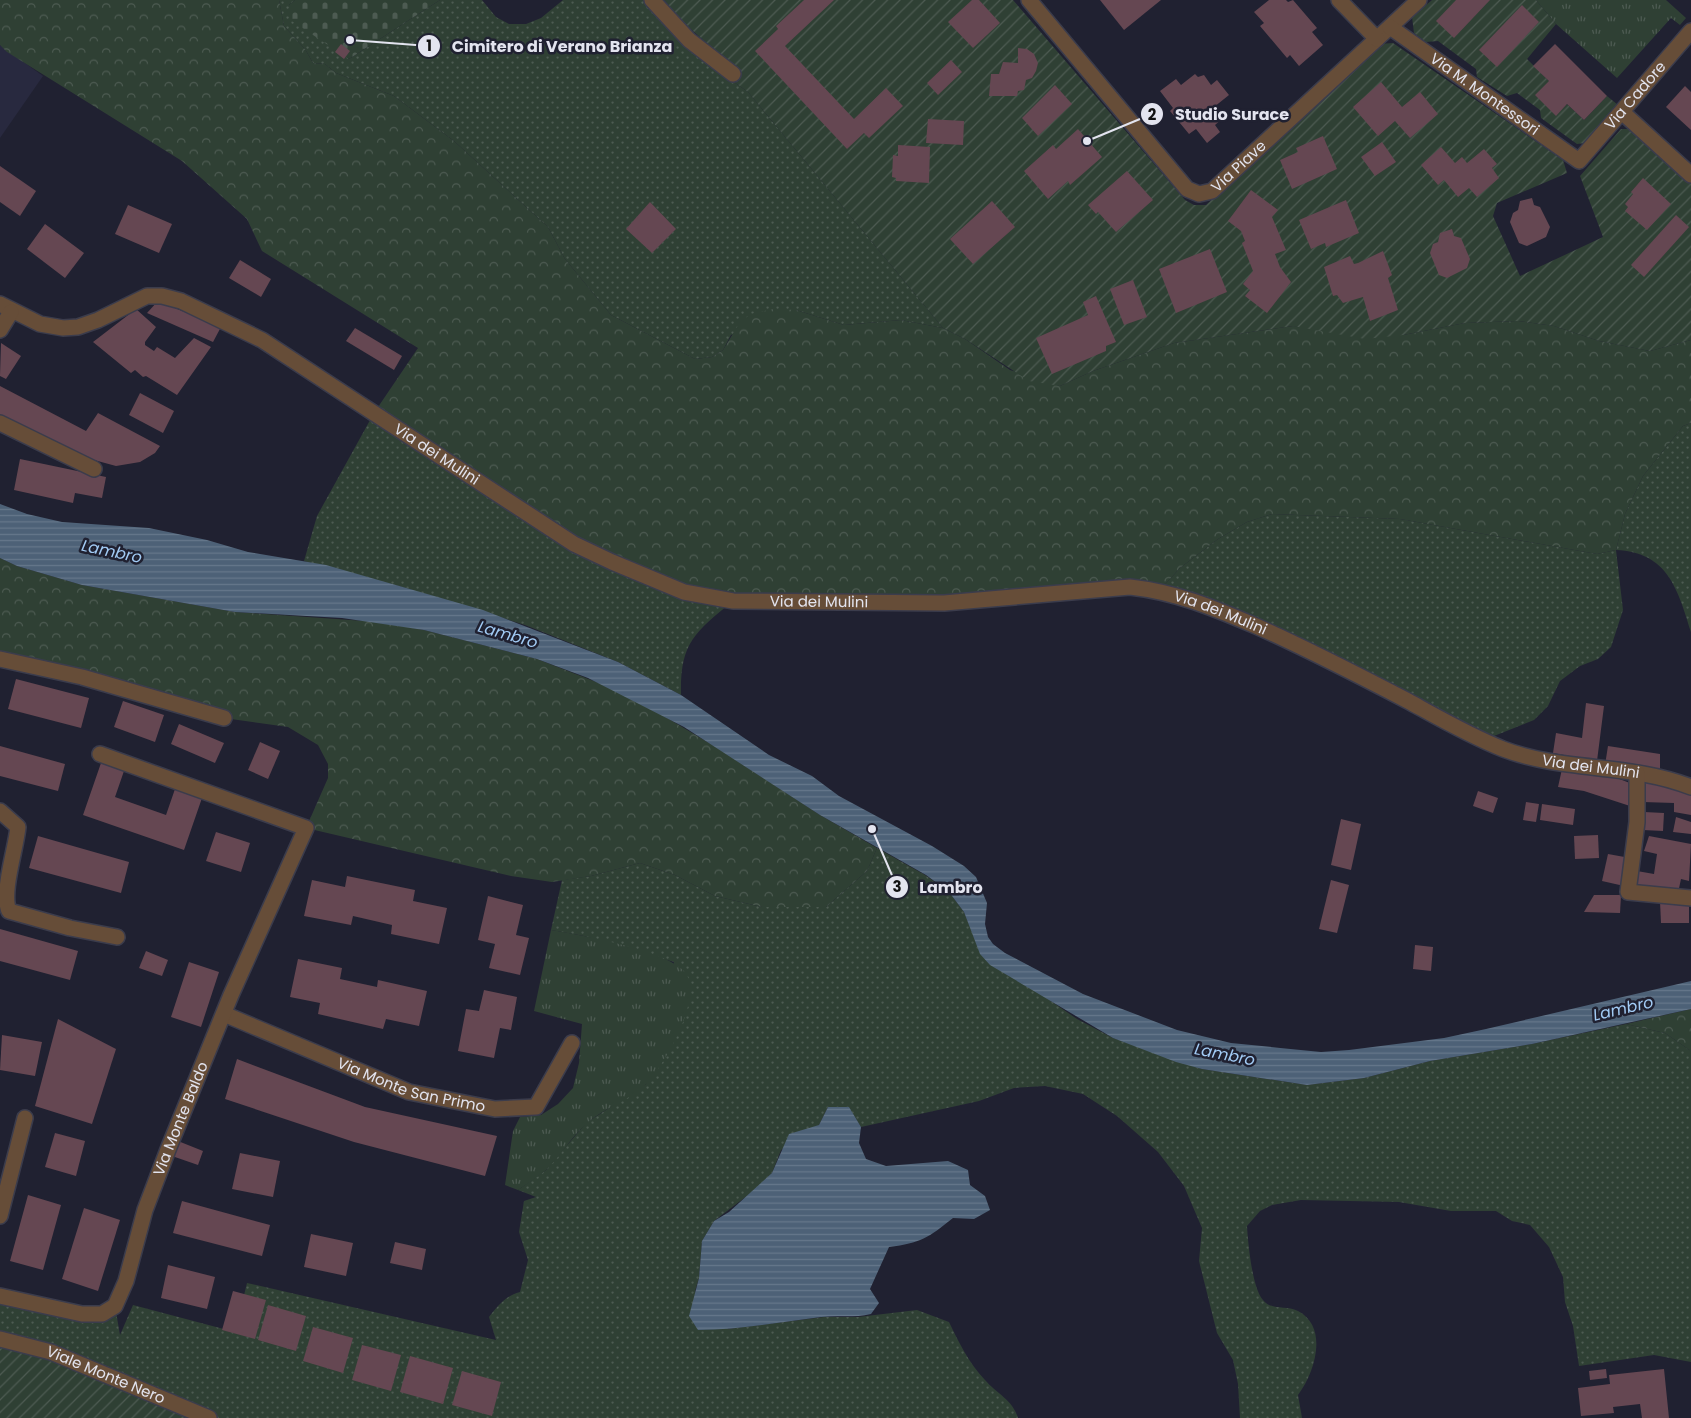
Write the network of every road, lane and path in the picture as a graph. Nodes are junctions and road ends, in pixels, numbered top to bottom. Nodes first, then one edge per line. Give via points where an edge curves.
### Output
1 (652, 0) edge
2 (1029, 0) edge
3 (1339, 0) edge
4 (1419, 0) edge
5 (1390, 27) junction
6 (1691, 31) edge
7 (1377, 39) junction
8 (733, 74) dead end
9 (1622, 112) junction
10 (1579, 161) joint
11 (1691, 175) edge
12 (6, 308) edge
13 (0, 330) edge
14 (0, 422) edge
15 (94, 469) dead end
16 (0, 659) edge
17 (224, 718) dead end
18 (100, 754) dead end
19 (1637, 773) junction
20 (1691, 787) edge
21 (0, 811) edge
22 (1691, 898) edge
23 (117, 937) dead end
24 (224, 1014) junction
25 (572, 1043) dead end
26 (25, 1118) dead end
27 (0, 1216) edge
28 (0, 1296) edge
29 (0, 1339) edge
30 (209, 1418) edge

1 - 8 street via 689,40
2 - 7 street, Via Piave via 1188,189 1199,194 1212,191
3 - 7 street
4 - 5 street, Via Piave
5 - 7 street, Via Piave
5 - 10 street, Via M. Montessori
6 - 9 street, Via Cadore
9 - 10 street, Via Cadore
9 - 11 street
12 - 13 street
12 - 19 street, Via dei Mulini via 40,324 63,328 98,320 147,296 181,301 262,340 574,544 684,592 733,601 944,603 1130,587 1160,590 1206,604 1318,654 1501,748 1534,760
14 - 15 street
16 - 17 street via 82,676
18 - 24 street, Via Monte Baldo via 306,828
19 - 20 street, Via dei Mulini
19 - 22 street via 1637,822 1628,892
21 - 23 street via 18,827 5,902 9,911
24 - 25 street, Via Monte San Primo via 409,1092 495,1109 536,1107
24 - 28 street, Via Monte Baldo via 168,1147 145,1210 126,1281 115,1306 102,1314 82,1314
26 - 27 street
29 - 30 street, Viale Monte Nero via 51,1352

